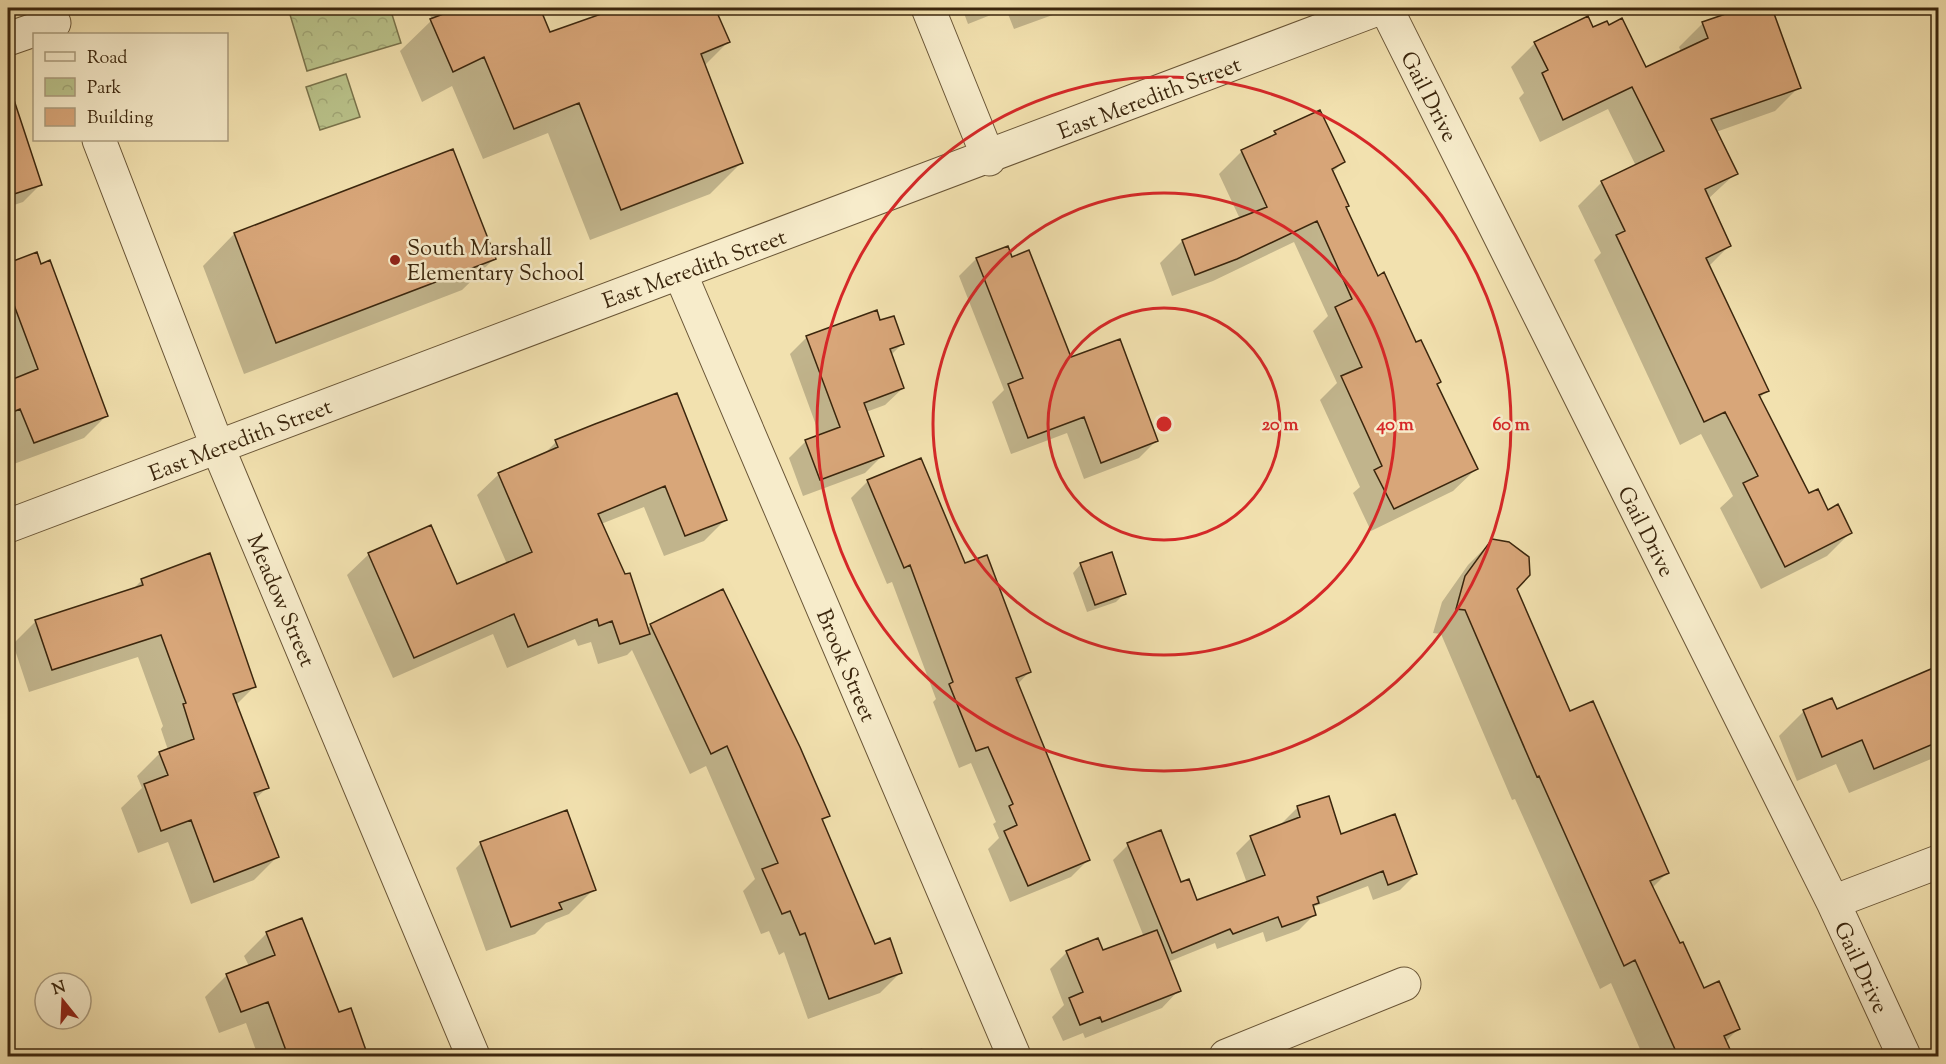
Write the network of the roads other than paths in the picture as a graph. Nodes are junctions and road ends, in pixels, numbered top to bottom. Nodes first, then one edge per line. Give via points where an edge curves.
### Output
1 (928, 8) edge
2 (1380, 8) edge
3 (1386, 8) edge
4 (54, 22) edge
5 (8, 39) edge
6 (99, 141) edge
7 (989, 159) junction
8 (680, 273) junction
9 (218, 447) junction
10 (8, 526) edge
11 (1938, 862) edge
12 (1833, 902) junction
13 (1404, 984) dead end
14 (473, 1056) edge
15 (1014, 1056) edge
16 (1226, 1056) edge
17 (1904, 1056) edge

1 - 7 street
2 - 7 street, East Meredith Street
3 - 12 street, Gail Drive
4 - 5 street
6 - 9 street, Meadow Street
7 - 8 street, East Meredith Street
8 - 9 street, East Meredith Street
8 - 15 street, Brook Street
9 - 10 street, East Meredith Street
9 - 14 street, Meadow Street
11 - 12 street
12 - 17 street, Gail Drive
13 - 16 street

